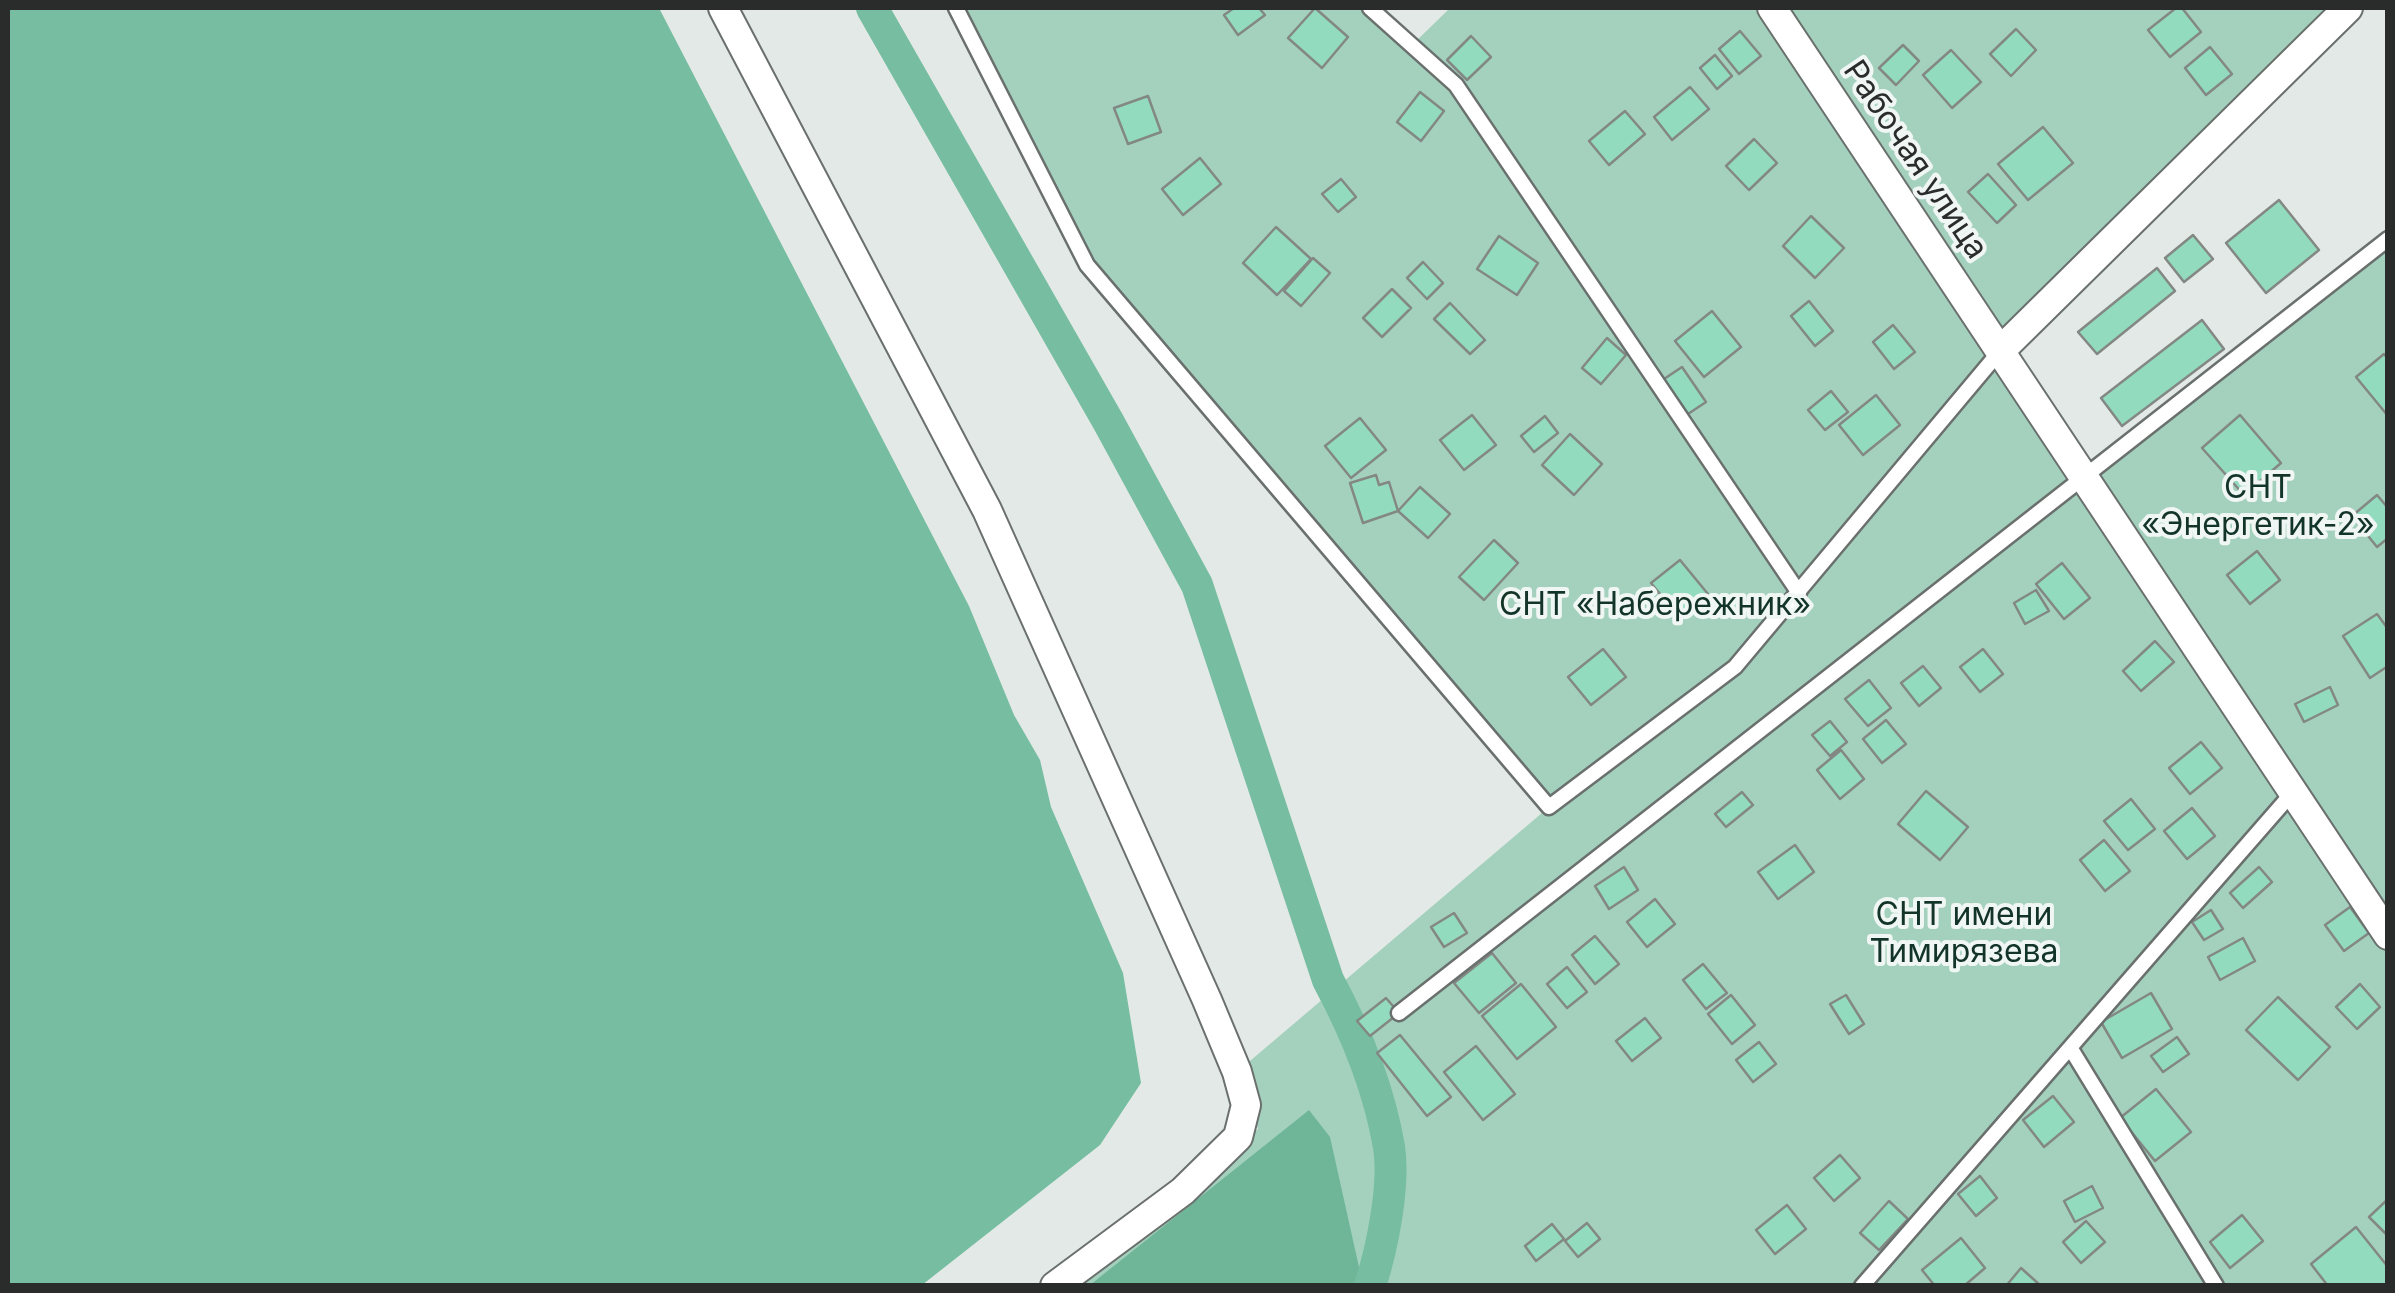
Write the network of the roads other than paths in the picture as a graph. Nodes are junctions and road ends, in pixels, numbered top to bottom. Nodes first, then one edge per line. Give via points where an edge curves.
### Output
1 (723, 8) edge
2 (956, 8) edge
3 (1370, 8) edge
4 (1772, 8) edge
5 (2348, 8) edge
6 (2388, 239) edge
7 (2000, 351) junction
8 (2083, 477) junction
9 (1799, 593) junction
10 (2292, 792) junction
11 (2388, 935) edge
12 (1399, 1013) dead end
13 (2071, 1049) junction
14 (1054, 1286) edge
15 (1862, 1286) edge
16 (2216, 1286) edge

1 - 14 street via 986,510 1207,1000 1246,1104 1238,1137 1183,1191
2 - 9 lane via 1087,265 1549,808 1735,666
3 - 9 lane via 1456,85
4 - 7 street, Рабочая улица
5 - 7 street
6 - 8 lane
7 - 8 street, Рабочая улица
7 - 9 lane
8 - 10 street, Рабочая улица
8 - 12 lane
10 - 11 street, Рабочая улица
10 - 13 lane
13 - 15 lane
13 - 16 lane

